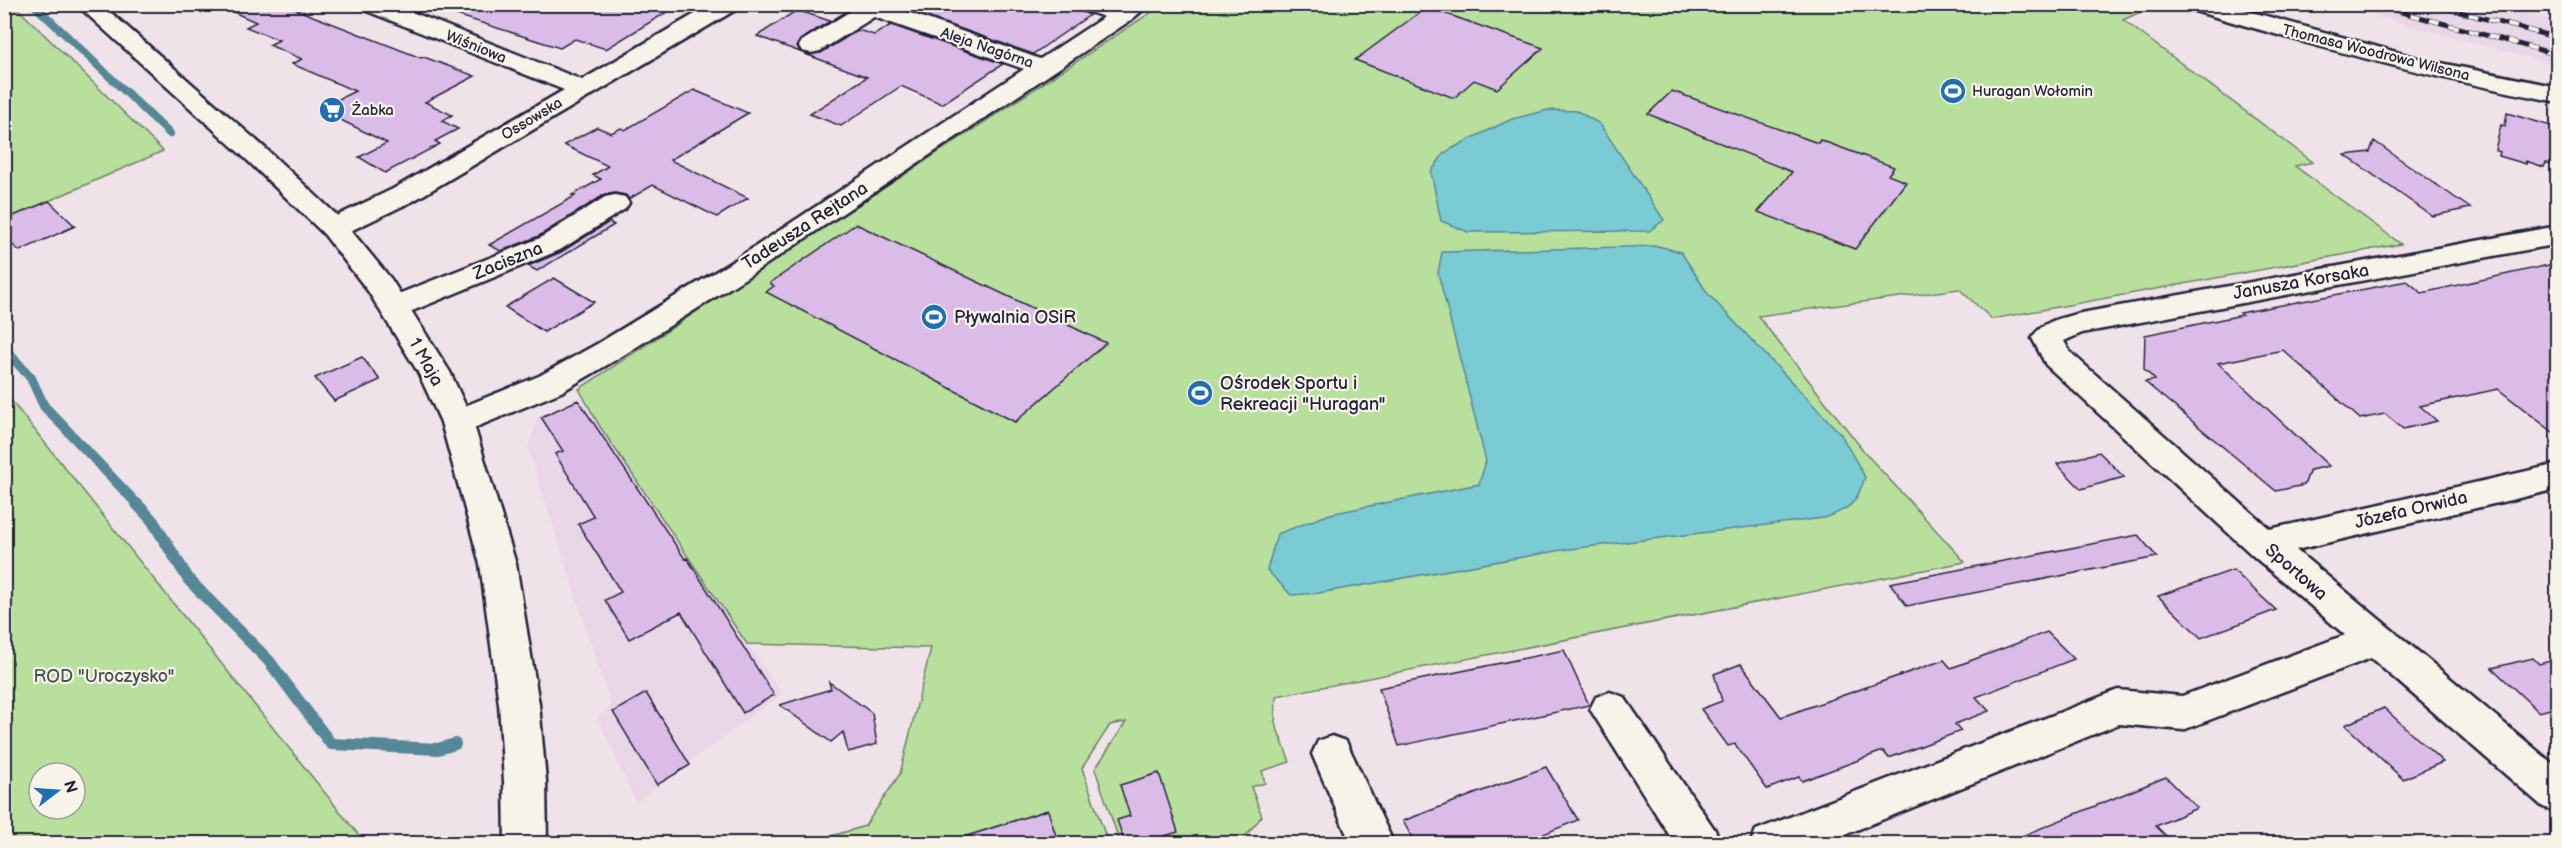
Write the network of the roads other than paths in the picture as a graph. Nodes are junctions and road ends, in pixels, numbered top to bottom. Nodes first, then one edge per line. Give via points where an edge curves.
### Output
1 (87, 4) edge
2 (370, 4) edge
3 (729, 4) edge
4 (1089, 4) edge
5 (2196, 4) edge
6 (866, 6) edge
7 (1131, 10) edge
8 (811, 46) dead end
9 (1044, 68) junction
10 (583, 89) junction
11 (2558, 95) edge
12 (615, 203) dead end
13 (334, 228) junction
14 (2558, 235) edge
15 (394, 307) junction
16 (2047, 338) joint
17 (457, 422) junction
18 (2558, 476) edge
19 (2264, 544) junction
20 (2376, 640) junction
21 (1610, 708) dead end
22 (1332, 754) dead end
23 (2552, 783) edge
24 (526, 843) edge
25 (1373, 843) edge
26 (1700, 843) edge
27 (1771, 843) edge

1 - 13 street, 1 Maja
2 - 10 street, Wiśniowa
3 - 10 street, Ossowska
4 - 7 street
5 - 11 street, Thomasa Woodrowa Wilsona via 2311,37
6 - 8 street
6 - 9 street, Aleja Nagórna
7 - 9 street, Tadeusza Rejtana
9 - 17 street, Tadeusza Rejtana via 745,266 599,356 550,384
10 - 13 street, Ossowska via 403,195
12 - 15 street, Zaciszna via 550,244
13 - 15 street, 1 Maja
14 - 16 street, Janusza Korsaka via 2080,323 2059,329
15 - 17 street, 1 Maja via 434,372
16 - 19 street, Sportowa via 2057,358
17 - 24 street, 1 Maja via 498,564 519,704
18 - 19 street, Józefa Orwida
19 - 20 street, Sportowa
20 - 23 street, Sportowa
20 - 27 street via 2183,713 2118,707
21 - 26 street
22 - 25 street

